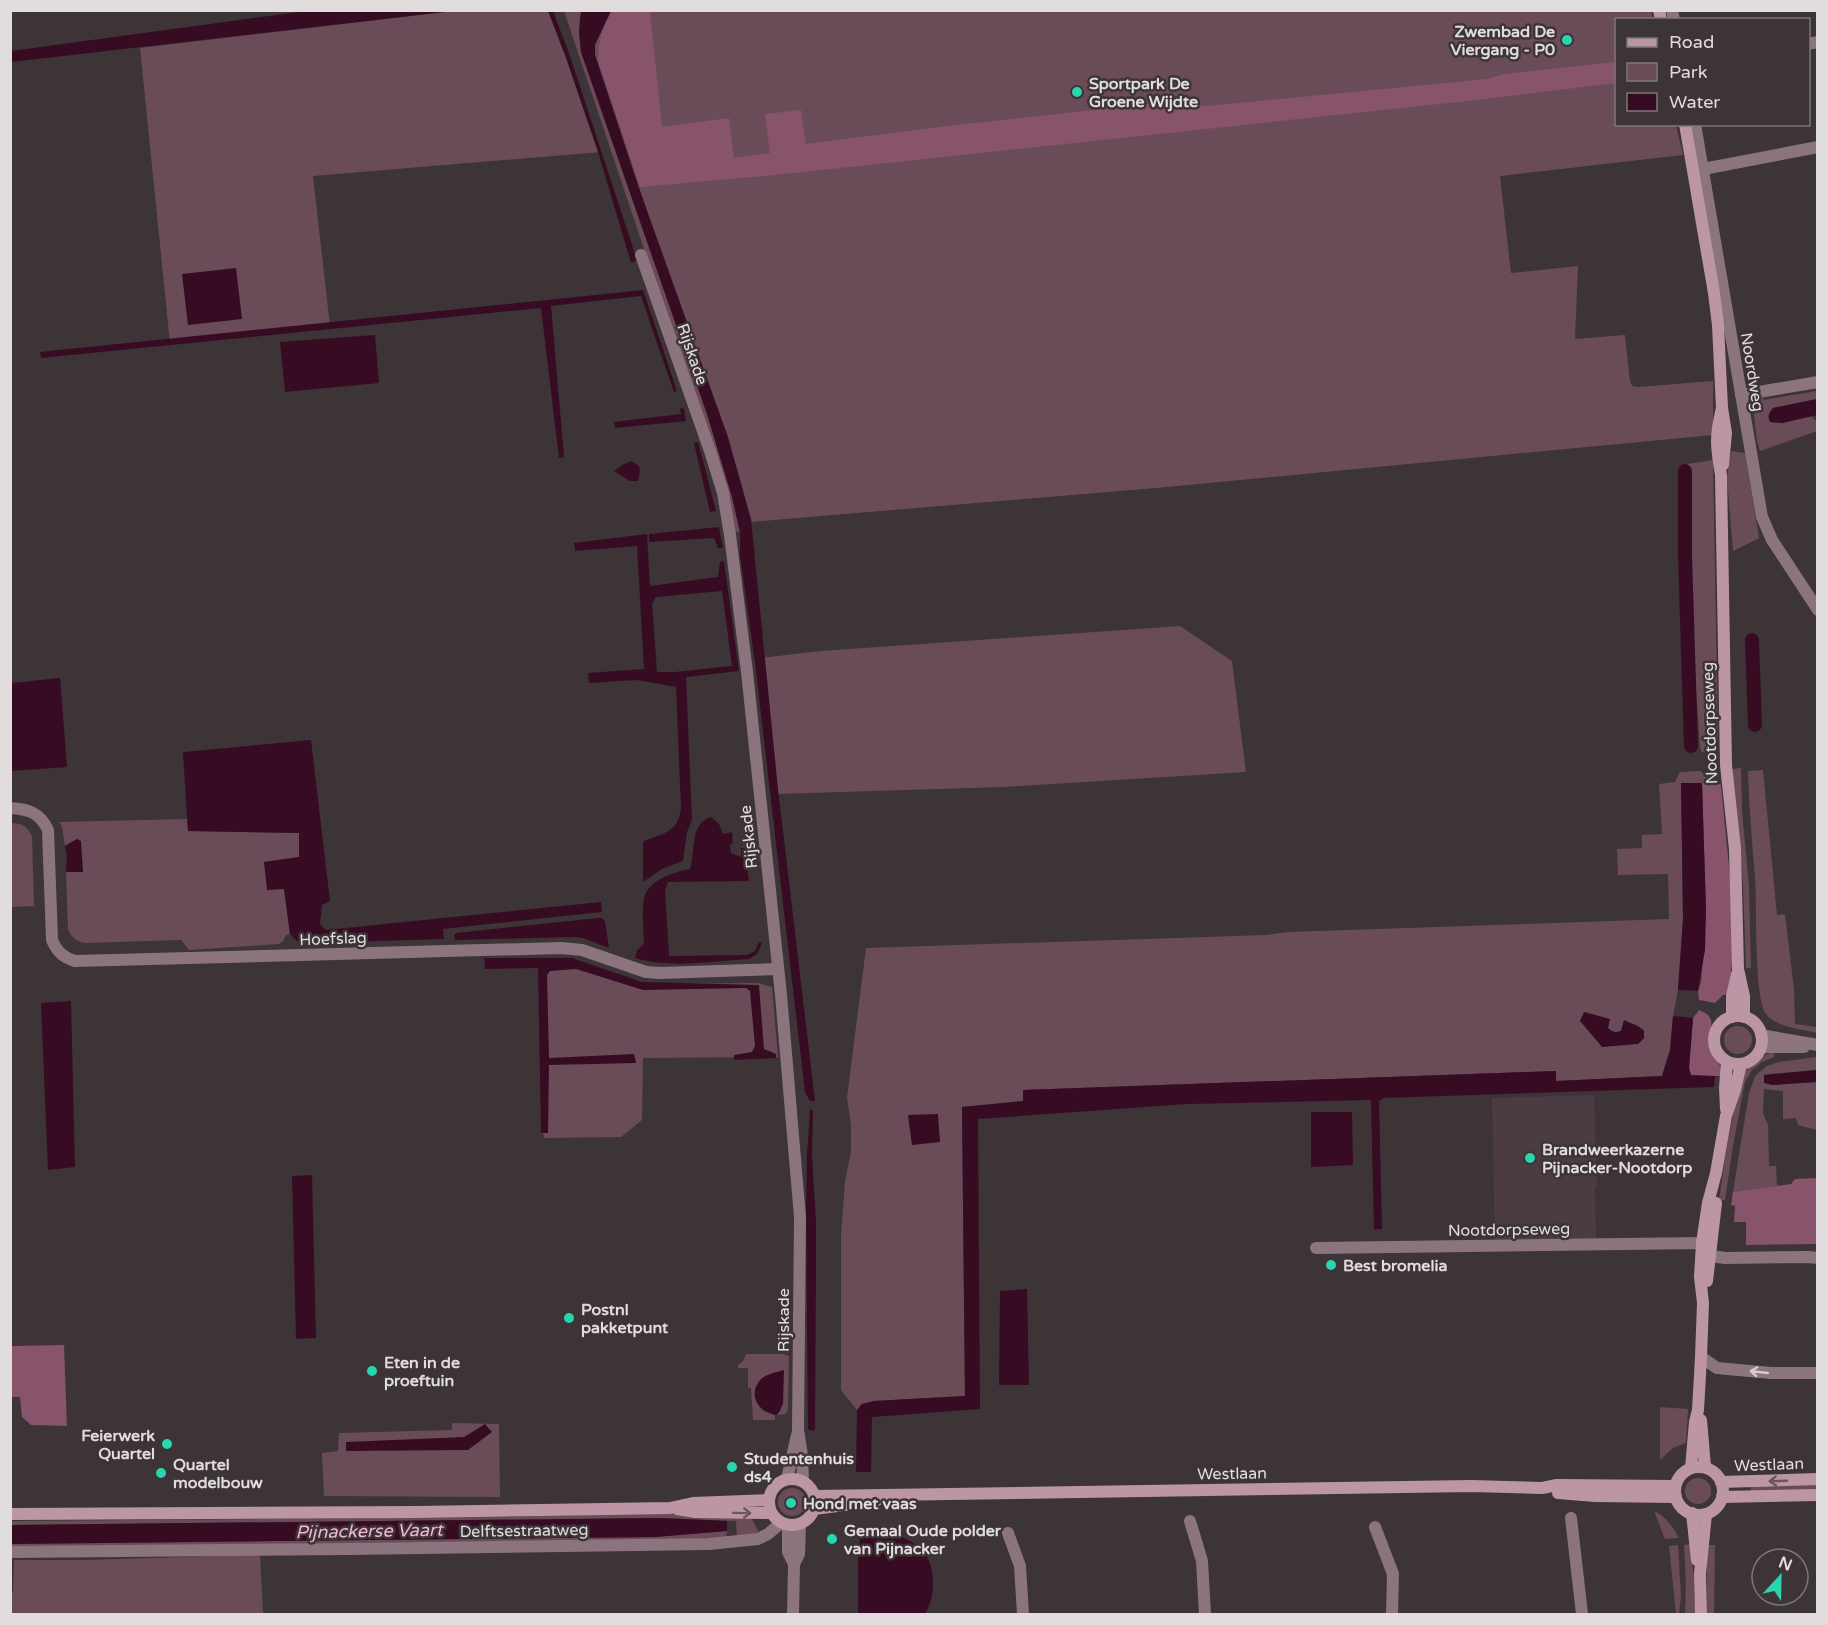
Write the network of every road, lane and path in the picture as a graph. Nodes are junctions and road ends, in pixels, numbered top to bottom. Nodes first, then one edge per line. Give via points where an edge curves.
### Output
1 (1685, 126) edge
2 (1695, 126) edge
3 (1818, 147) edge
4 (1703, 169) junction
5 (641, 255) dead end
6 (1818, 382) edge
7 (1741, 395) junction
8 (1722, 408) joint
9 (1818, 610) edge
10 (10, 808) edge
11 (778, 969) junction
12 (1738, 1017) junction
13 (1761, 1041) junction
14 (1818, 1046) edge
15 (1727, 1062) junction
16 (1741, 1064) junction
17 (1726, 1116) junction
18 (1716, 1173) junction
19 (1702, 1243) junction
20 (1316, 1248) dead end
21 (1711, 1256) junction
22 (1818, 1258) edge
23 (1703, 1303) junction
24 (1701, 1358) junction
25 (1818, 1373) edge
26 (1698, 1410) junction
27 (798, 1430) junction
28 (1705, 1467) junction
29 (1691, 1468) junction
30 (787, 1479) junction
31 (1818, 1479) edge
32 (802, 1481) junction
33 (1721, 1482) junction
34 (1675, 1491) junction
35 (922, 1494) junction
36 (1818, 1495) edge
37 (815, 1496) junction
38 (1722, 1497) junction
39 (769, 1500) junction
40 (670, 1508) junction
41 (814, 1509) junction
42 (771, 1513) junction
43 (10, 1514) edge
44 (1692, 1514) junction
45 (1706, 1514) junction
46 (1571, 1518) dead end
47 (1190, 1521) dead end
48 (790, 1524) junction
49 (1375, 1527) dead end
50 (1008, 1533) dead end
51 (10, 1552) edge
52 (1700, 1574) junction
53 (793, 1614) edge
54 (1023, 1614) edge
55 (1205, 1614) edge
56 (1392, 1614) edge
57 (1582, 1614) edge
58 (1701, 1614) edge

1 - 8 main road, Noordweg via 1714,293
2 - 4 street, Noordweg
3 - 4 street
4 - 7 street, Noordweg
5 - 11 street, Rijskade via 723,493 747,672
6 - 7 street
7 - 9 street, Noordweg via 1761,517
8 - 12 main road, Nootdorpseweg via 1726,440 1721,475 1725,765 1735,849 1738,969 1744,996
10 - 11 street, Hoefslag via 34,813 48,830 52,940 64,958 75,961 561,948 582,950 646,972
11 - 27 street, Rijskade via 800,1217
12 - 13 main road via 1757,1025
12 - 15 main road via 1721,1023 1714,1037 1717,1053
13 - 14 street
13 - 16 main road via 1755,1057
15 - 16 main road
15 - 17 main road
16 - 17 main road
17 - 18 main road
18 - 19 main road
18 - 21 main road
19 - 20 street, Nootdorpseweg
19 - 21 street
19 - 23 main road
21 - 22 street
21 - 23 main road
23 - 24 main road
25 -> 24 street via 1717,1368
24 - 26 main road
26 - 28 main road
26 - 29 main road
27 - 30 street, Rijskade
27 - 32 street, Rijskade
28 - 29 main road
28 - 33 main road
29 - 34 main road via 1681,1474
30 - 32 main road
30 - 39 main road via 773,1488
31 -> 33 main road, Westlaan
32 - 37 main road
33 - 38 main road
34 - 35 main road, Westlaan via 1557,1485
34 - 44 main road via 1683,1509
35 - 37 main road, Westlaan
35 - 41 main road, Westlaan
36 - 38 main road, Westlaan
37 - 41 main road
38 - 45 main road via 1716,1508
39 - 40 main road, Delftsestraatweg via 693,1503
39 - 42 main road
40 -> 42 main road, Delftsestraatweg
40 - 43 main road, Delftsestraatweg
41 - 48 main road via 810,1517
42 - 48 main road
44 - 45 main road
44 - 52 main road
45 - 52 main road
46 - 57 street
47 - 55 street via 1202,1561
48 - 51 street, Delftsestraatweg via 758,1539 709,1544
48 - 53 street
49 - 56 street via 1393,1574
50 - 54 street via 1020,1566
52 - 58 main road

